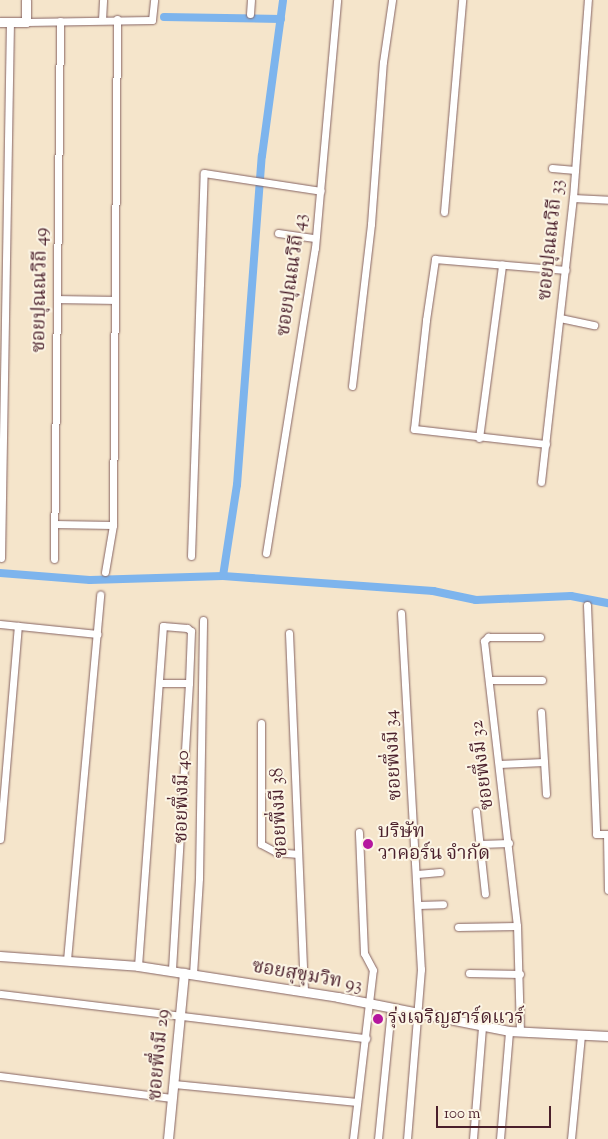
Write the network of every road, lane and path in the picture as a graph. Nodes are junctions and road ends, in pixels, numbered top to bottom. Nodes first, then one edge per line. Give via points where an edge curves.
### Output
1 (26, 0) edge
2 (103, 0) edge
3 (154, 0) edge
4 (251, 0) edge
5 (337, 0) edge
6 (392, 0) edge
7 (462, 0) edge
8 (588, 0) edge
9 (250, 14) dead end
10 (117, 19) junction
11 (102, 20) junction
12 (60, 21) junction
13 (0, 22) edge
14 (10, 22) junction
15 (26, 22) junction
16 (552, 168) dead end
17 (575, 170) junction
18 (321, 191) junction
19 (573, 198) junction
20 (608, 200) edge
21 (444, 212) dead end
22 (278, 233) dead end
23 (315, 238) junction
24 (502, 265) junction
25 (566, 270) junction
26 (57, 299) junction
27 (114, 300) junction
28 (560, 318) junction
29 (594, 325) dead end
30 (352, 386) dead end
31 (479, 438) junction
32 (546, 444) junction
33 (541, 482) dead end
34 (54, 524) junction
35 (113, 525) junction
36 (266, 554) dead end
37 (191, 556) dead end
38 (1, 558) edge
39 (54, 559) dead end
40 (106, 572) dead end
41 (100, 594) dead end
42 (587, 605) dead end
43 (402, 613) dead end
44 (203, 620) dead end
45 (0, 624) edge
46 (18, 626) junction
47 (289, 633) dead end
48 (98, 634) junction
49 (540, 637) dead end
50 (489, 680) junction
51 (542, 680) dead end
52 (159, 683) junction
53 (189, 683) junction
54 (541, 712) dead end
55 (261, 723) dead end
56 (544, 762) junction
57 (499, 764) junction
58 (546, 794) dead end
59 (476, 811) dead end
60 (359, 832) dead end
61 (608, 834) edge
62 (0, 839) edge
63 (509, 843) junction
64 (480, 844) junction
65 (298, 854) junction
66 (440, 872) dead end
67 (417, 874) junction
68 (608, 890) edge
69 (485, 894) dead end
70 (442, 904) dead end
71 (418, 905) junction
72 (517, 926) junction
73 (458, 928) dead end
74 (0, 956) edge
75 (67, 960) junction
76 (138, 966) junction
77 (172, 972) junction
78 (469, 973) dead end
79 (188, 974) junction
80 (520, 974) junction
81 (304, 992) junction
82 (0, 994) edge
83 (371, 1005) junction
84 (391, 1009) junction
85 (180, 1014) junction
86 (419, 1015) junction
87 (482, 1027) junction
88 (509, 1031) junction
89 (520, 1032) junction
90 (581, 1036) junction
91 (608, 1036) edge
92 (366, 1038) junction
93 (0, 1076) edge
94 (174, 1084) junction
95 (172, 1098) junction
96 (357, 1102) junction
97 (168, 1139) edge
98 (353, 1139) edge
99 (378, 1139) edge
100 (407, 1139) edge
101 (473, 1139) edge
102 (500, 1139) edge
103 (571, 1139) edge

1 - 15 street
2 - 11 street
3 - 10 street via 152,20
4 - 9 street
5 - 18 street, ซอยปุณณวิถี 43
6 - 30 street via 383,62 371,224
7 - 21 street
8 - 17 street, ซอยปุณณวิถี 33
10 - 11 street
10 - 27 street
11 - 12 street
12 - 15 street
12 - 26 street, ซอยปุณณวิถี 49
13 - 14 street
14 - 15 street
14 - 38 street
16 - 17 street
17 - 19 street, ซอยปุณณวิถี 33
18 - 23 street, ซอยปุณณวิถี 43
18 - 37 street via 204,173
19 - 20 street
19 - 25 street, ซอยปุณณวิถี 33
22 - 23 street
23 - 36 street, ซอยปุณณวิถี 43
24 - 25 street
24 - 31 street
24 - 31 street via 436,258 414,429
25 - 28 street, ซอยปุณณวิถี 33
26 - 27 street
26 - 34 street, ซอยปุณณวิถี 49
27 - 35 street
28 - 29 street
28 - 32 street, ซอยปุณณวิถี 33
31 - 32 street
32 - 33 street, ซอยปุณณวิถี 33
34 - 35 street
34 - 39 street, ซอยปุณณวิถี 49
35 - 40 street
41 - 48 street
42 - 61 street via 596,834
43 - 67 street, ซอยพึ่งมี 34
44 - 79 street, ซอยพึ่งมี 40 via 199,878
45 - 46 street
46 - 48 street
46 - 62 street
47 - 65 street, ซอยพึ่งมี 38
48 - 75 street
49 - 50 street, ซอยพึ่งมี 32 via 485,639
50 - 51 street
50 - 57 street, ซอยพึ่งมี 32
52 - 53 street
52 - 53 street via 163,626 190,630
52 - 76 street
53 - 77 street
54 - 56 street
55 - 65 street via 261,844 276,852
56 - 57 street
56 - 58 street
57 - 63 street, ซอยพึ่งมี 32
59 - 64 street
60 - 83 street via 364,953 374,970
61 - 68 street
63 - 64 street
63 - 72 street, ซอยพึ่งมี 32
64 - 69 street
65 - 81 street, ซอยพึ่งมี 38
66 - 67 street
67 - 71 street, ซอยพึ่งมี 34
70 - 71 street
71 - 86 street, ซอยพึ่งมี 34
72 - 73 street
72 - 80 street, ซอยพึ่งมี 32
74 - 75 street, ซอยสุขุมวิท 93
75 - 76 street, ซอยสุขุมวิท 93
76 - 77 street, ซอยสุขุมวิท 93
77 - 79 street, ซอยสุขุมวิท 93
78 - 80 street
79 - 81 street, ซอยสุขุมวิท 93
79 - 85 street, ซอยพึ่งมี 29
80 - 89 street, ซอยพึ่งมี 32
81 - 83 street, ซอยสุขุมวิท 93
82 - 85 street
83 - 84 street, ซอยสุขุมวิท 93
83 - 92 street
84 - 86 street, ซอยสุขุมวิท 93
84 - 99 street
85 - 92 street
85 - 94 street, ซอยพึ่งมี 29
86 - 87 street, ซอยสุขุมวิท 93
86 - 100 street, ซอยพึ่งมี 34
87 - 88 street, ซอยสุขุมวิท 93
87 - 101 street
88 - 89 street, ซอยสุขุมวิท 93
88 - 102 street
89 - 90 street, ซอยสุขุมวิท 93
90 - 91 street, ซอยสุขุมวิท 93
90 - 103 street
92 - 96 street
93 - 95 street
94 - 95 street, ซอยพึ่งมี 29
94 - 96 street
95 - 97 street, ซอยพึ่งมี 29
96 - 98 street

